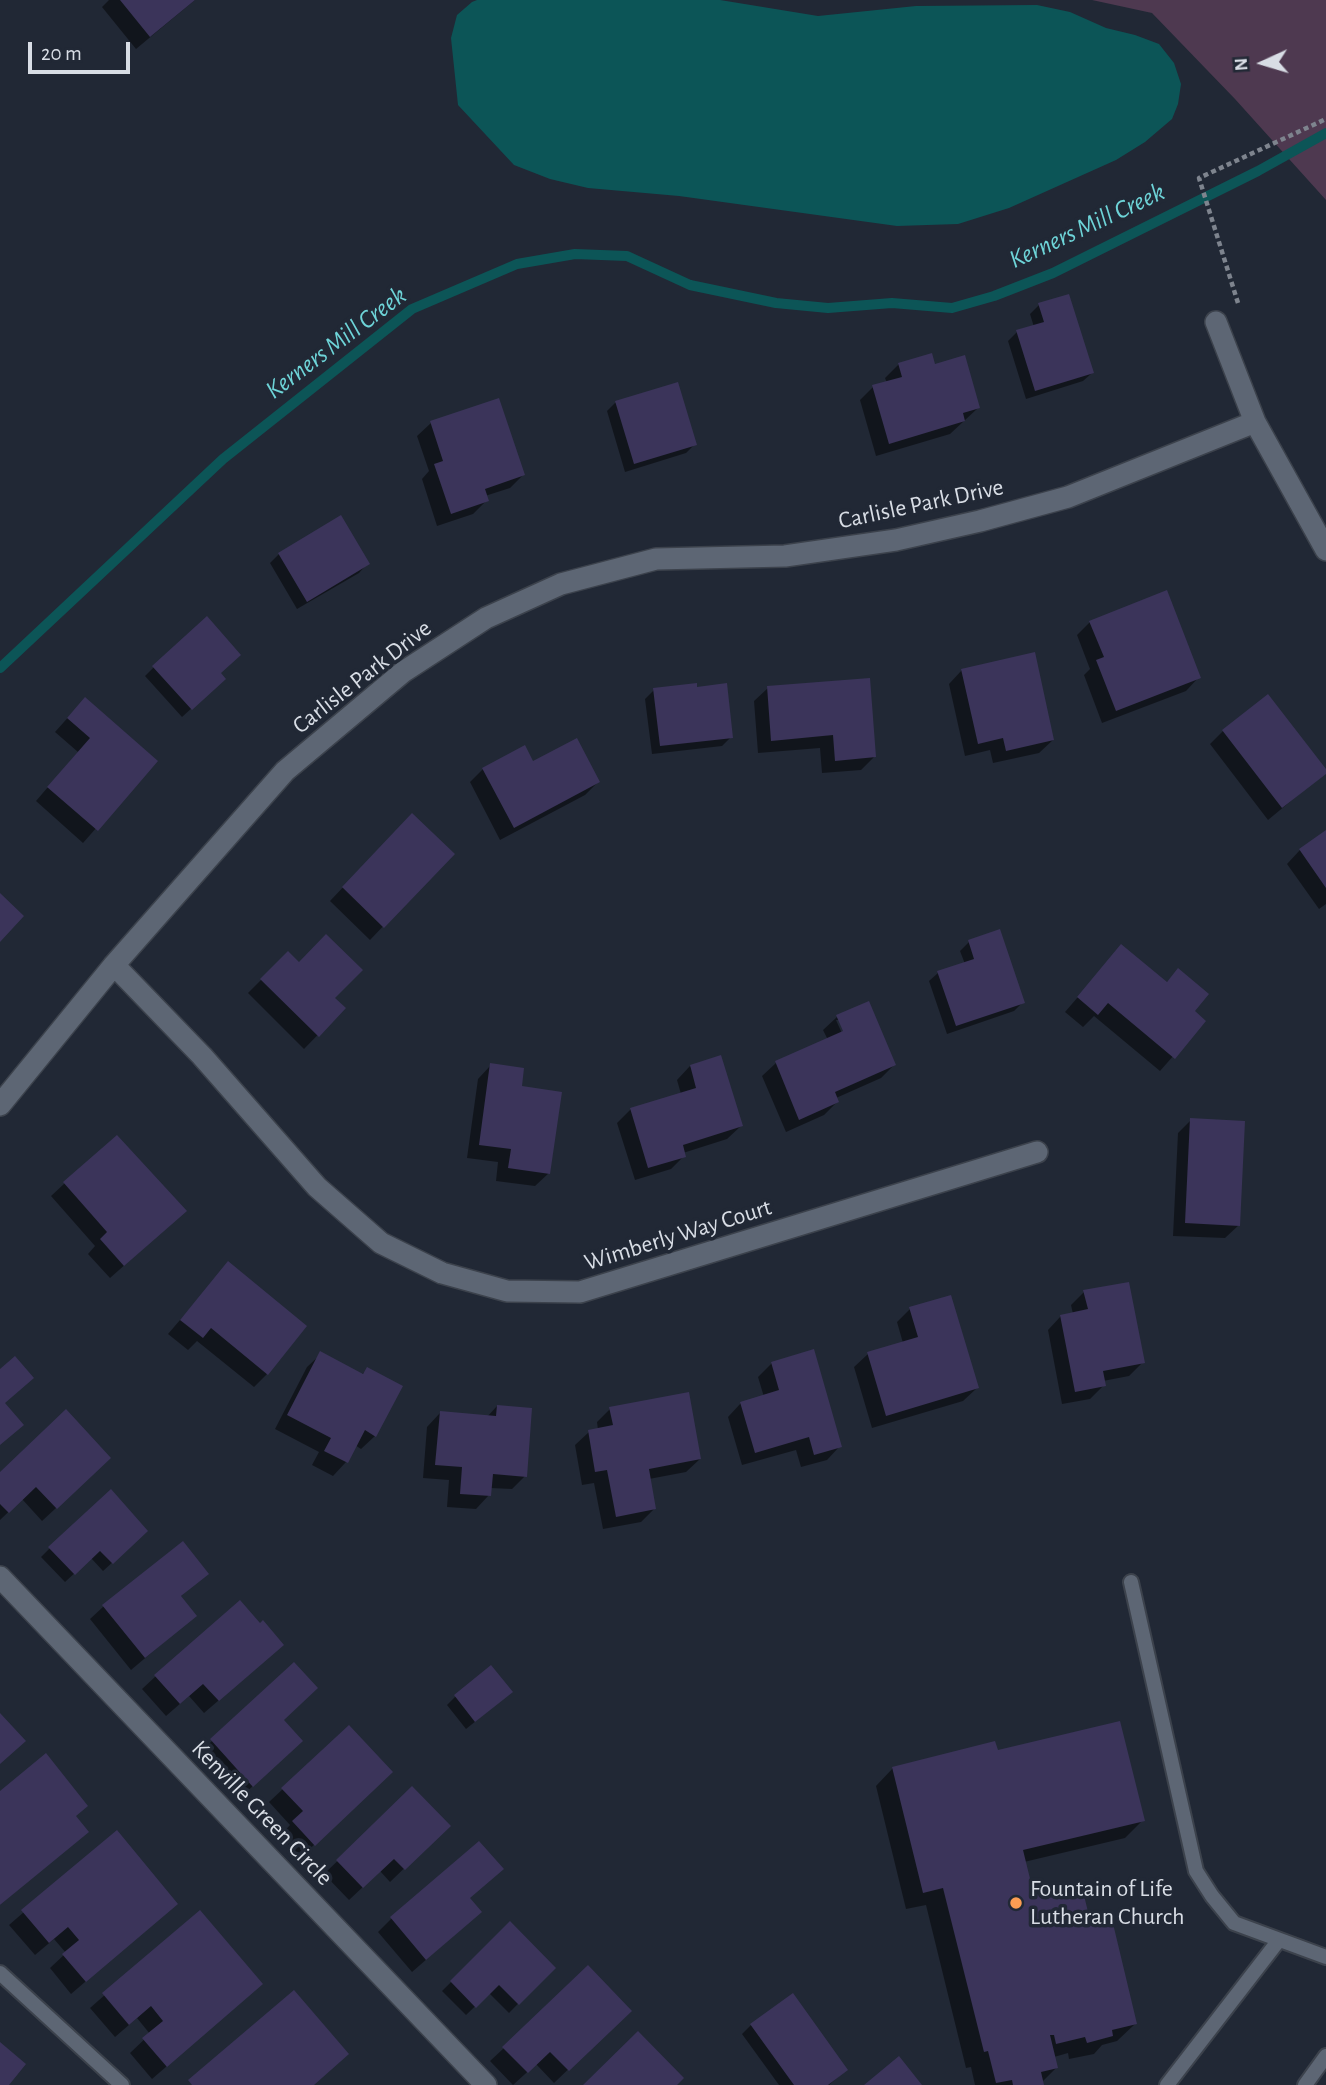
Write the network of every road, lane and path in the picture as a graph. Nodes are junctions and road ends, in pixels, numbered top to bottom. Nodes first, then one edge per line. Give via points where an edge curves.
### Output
1 (1326, 120) edge
2 (1232, 288) dead end
3 (1216, 322) dead end
4 (1255, 422) junction
5 (1326, 550) edge
6 (114, 965) junction
7 (0, 1104) edge
8 (1037, 1152) dead end
9 (0, 1577) edge
10 (1131, 1582) dead end
11 (1279, 1940) junction
12 (1326, 1957) edge
13 (0, 1973) edge
14 (1326, 2056) edge
15 (122, 2085) edge
16 (486, 2085) edge
17 (1167, 2085) edge
18 (1305, 2085) edge

1 - 2 path via 1199,178
3 - 4 street
4 - 5 street
4 - 6 street, Carlisle Park Drive via 1068,497 980,521 896,540 785,556 656,559 561,584 486,618 403,672 285,771
6 - 7 street, Carlisle Park Drive
6 - 8 street, Wimberly Way Court via 202,1056 317,1187 381,1244 442,1273 507,1291 580,1292
9 - 16 street, Kenville Green Circle
10 - 11 lane via 1196,1871 1234,1923
11 - 12 lane
11 - 17 lane
13 - 15 lane
14 - 18 lane

